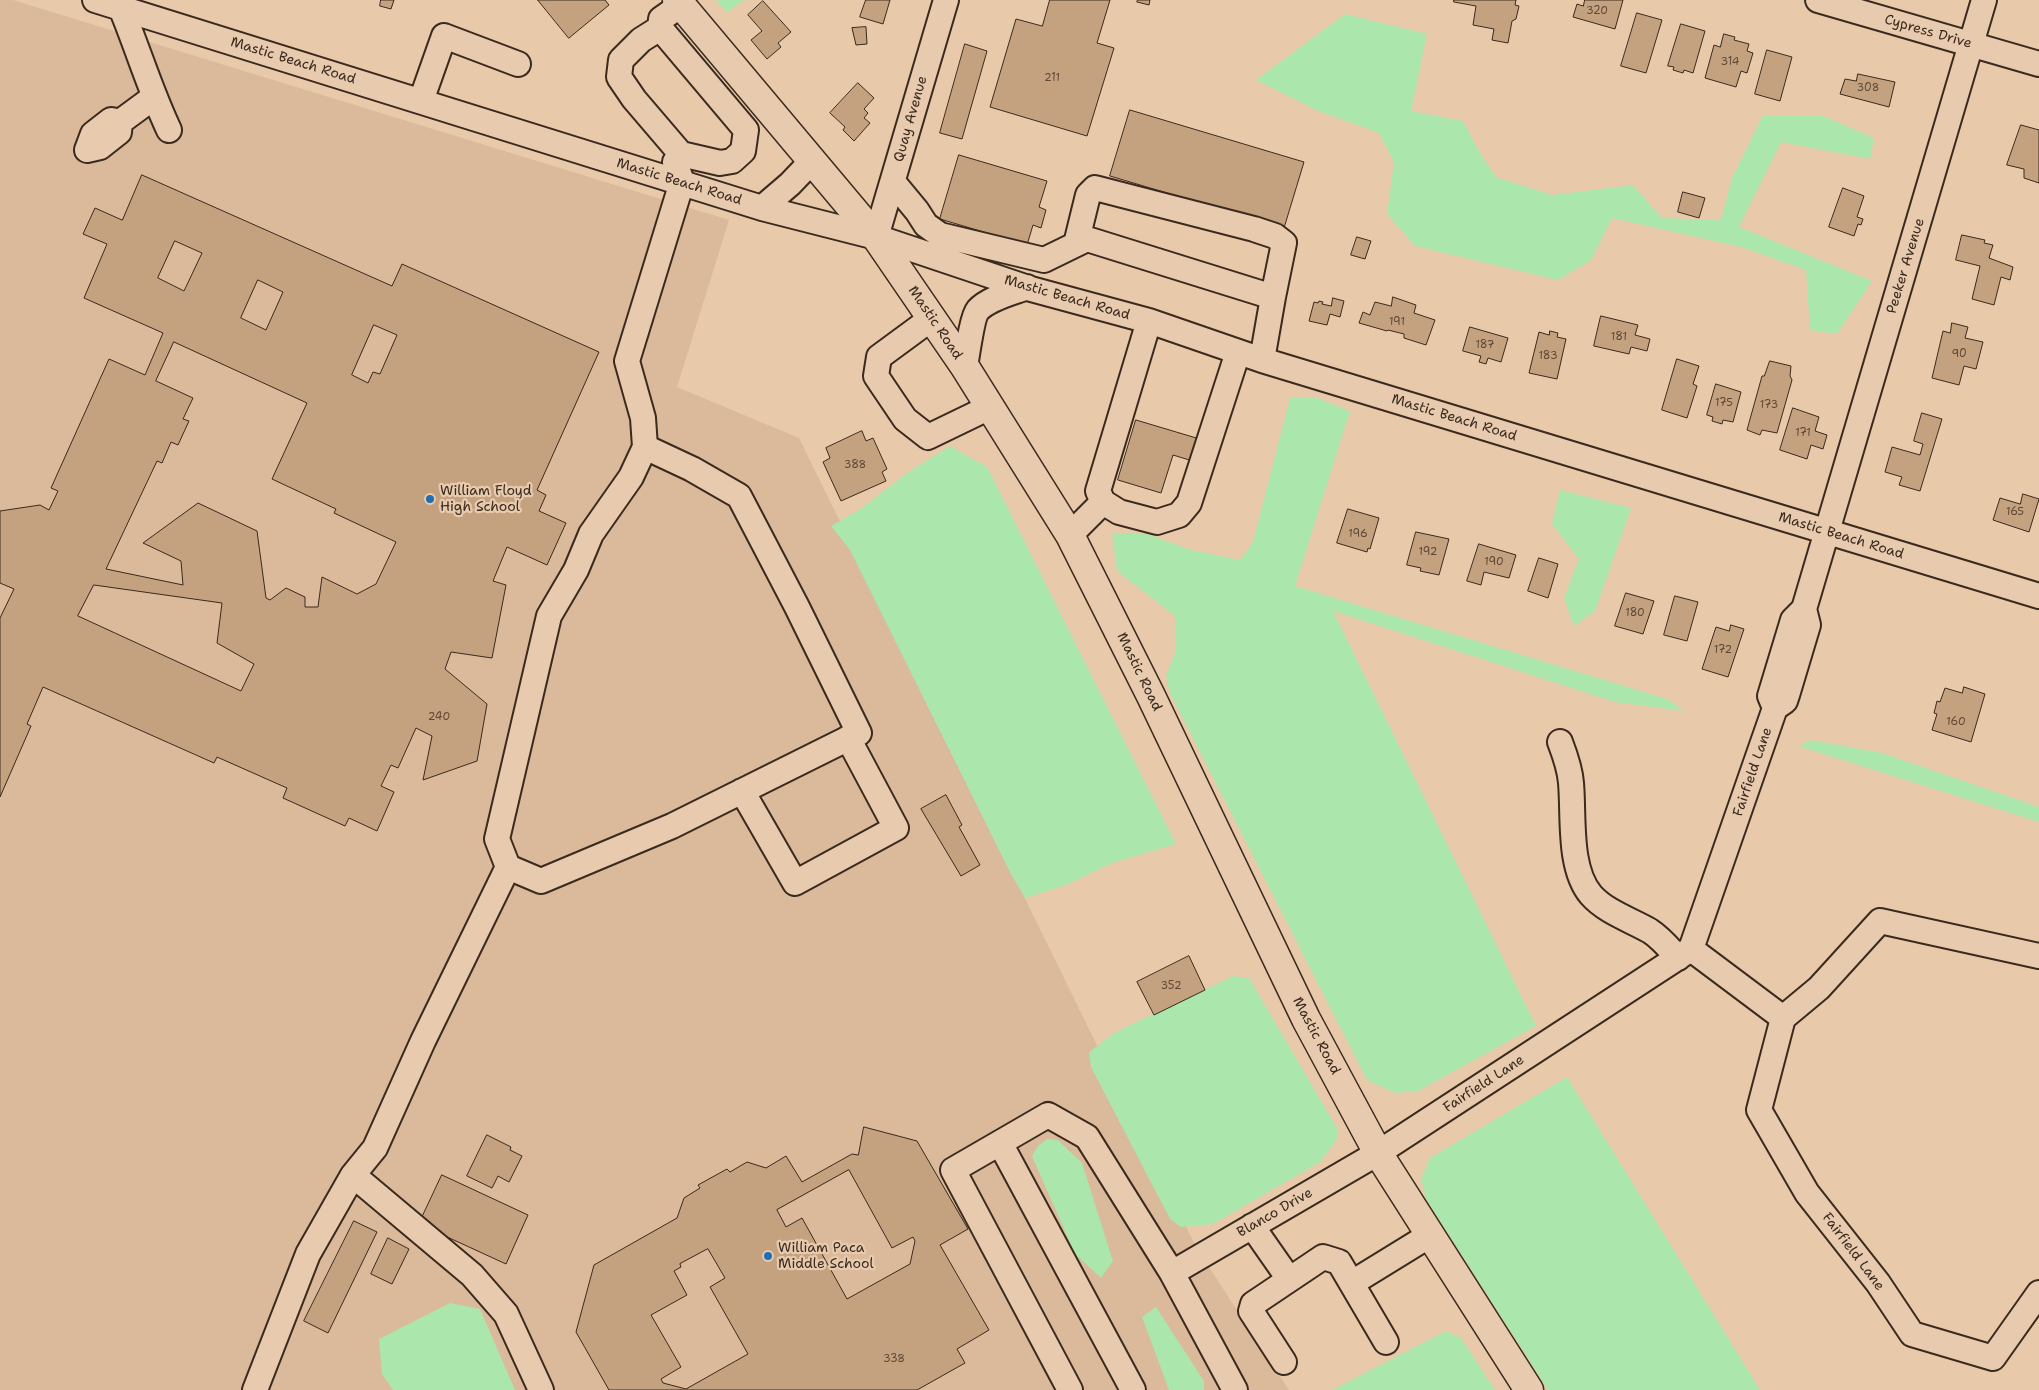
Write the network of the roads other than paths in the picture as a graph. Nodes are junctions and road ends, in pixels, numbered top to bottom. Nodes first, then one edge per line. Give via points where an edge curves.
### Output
1 (95, 0) edge
2 (946, 0) edge
3 (1818, 0) edge
4 (1984, 0) edge
5 (679, 2) edge
6 (126, 4) edge
7 (660, 28) junction
8 (1972, 44) junction
9 (518, 64) dead end
10 (2039, 64) edge
11 (154, 97) junction
12 (421, 101) junction
13 (120, 122) dead end
14 (169, 130) dead end
15 (681, 154) junction
16 (812, 160) junction
17 (682, 182) junction
18 (892, 182) junction
19 (762, 208) junction
20 (876, 237) junction
21 (1076, 244) junction
22 (1044, 260) junction
23 (1029, 288) junction
24 (1273, 297) junction
25 (932, 318) junction
26 (1150, 321) junction
27 (1238, 352) junction
28 (1262, 360) junction
29 (965, 367) junction
30 (990, 407) junction
31 (645, 447) junction
32 (1103, 502) junction
33 (1827, 531) junction
34 (1070, 534) junction
35 (2039, 596) edge
36 (848, 738) junction
37 (1560, 742) dead end
38 (742, 792) junction
39 (508, 867) junction
40 (1685, 953) junction
41 (2039, 956) edge
42 (1783, 1018) junction
43 (1000, 1143) junction
44 (1378, 1154) junction
45 (353, 1174) junction
46 (1252, 1226) junction
47 (1430, 1235) junction
48 (1172, 1273) junction
49 (1289, 1279) junction
50 (1352, 1284) junction
51 (2039, 1293) edge
52 (1386, 1342) dead end
53 (1284, 1362) dead end
54 (255, 1390) edge
55 (541, 1390) edge
56 (1070, 1390) edge
57 (1134, 1390) edge
58 (1235, 1390) edge
59 (1529, 1390) edge

1 - 6 street, Mastic Beach Road
2 - 18 street, Quay Avenue
3 - 8 street, Cypress Drive
4 - 8 street, Peeker Avenue
5 - 7 street via 661,19
5 - 16 main road, Mastic Road
6 - 11 street
6 - 12 street, Mastic Beach Road
7 - 15 street via 641,40 621,60 619,77
7 - 15 street via 746,130 743,151 732,161 720,163
8 - 10 street, Cypress Drive
8 - 33 street, Peeker Avenue
9 - 12 street via 444,36
11 - 13 street
11 - 14 street
12 - 17 street, Mastic Beach Road
15 - 17 street via 675,162
16 - 19 street
16 - 20 main road, Mastic Road
17 - 19 street, Mastic Beach Road
17 - 31 street via 627,361 644,418
18 - 20 street, Quay Avenue
18 - 22 street via 926,225 940,235
19 - 20 street, Mastic Beach Road
20 - 23 street, Mastic Beach Road
20 - 25 main road, Mastic Road
21 - 22 street
21 - 24 street via 1087,239
21 - 24 street via 1088,195 1095,188 1254,229 1275,236 1284,243
22 - 23 street
23 - 26 street, Mastic Beach Road
23 - 29 street via 986,304 977,311
24 - 28 street
25 - 29 main road, Mastic Road
25 - 30 street via 879,356 876,376 905,419 928,437
26 - 27 street, Mastic Beach Road
26 - 32 street via 1098,491
27 - 28 street, Mastic Beach Road
27 - 32 street via 1189,503 1179,515 1157,522 1119,512
28 - 33 street, Mastic Beach Road
29 - 30 main road, Mastic Road
30 - 34 main road, Mastic Road
31 - 36 street via 739,496 859,733
31 - 39 street via 631,477 591,534 576,570 549,616 497,839
32 - 34 street
33 - 35 street, Mastic Beach Road
33 - 40 street, Fairfield Lane via 1804,609 1793,620 1770,696 1775,708
34 - 44 main road, Mastic Road via 1306,1019
36 - 38 street
36 - 38 street via 896,828 794,883
37 - 40 street via 1571,781 1574,848 1591,894 1600,903
38 - 39 street via 541,882
39 - 45 street via 375,1148
40 - 42 street
40 - 44 street, Fairfield Lane
41 - 42 street via 1880,921 1819,988
42 - 51 street, Fairfield Lane via 1759,1110 1808,1193 1878,1283 1912,1334 1993,1358
43 - 48 street via 1048,1115 1087,1137
43 - 56 street via 954,1170
43 - 57 street
44 - 46 street, Blanco Drive
44 - 47 main road, Mastic Road
45 - 54 street via 308,1254
45 - 55 street via 472,1275 506,1314
46 - 48 street, Blanco Drive
46 - 49 street
47 - 50 street
47 - 59 main road, Mastic Road
48 - 58 street
49 - 50 street via 1323,1257 1339,1262
49 - 53 street via 1253,1304 1251,1311
50 - 52 street

